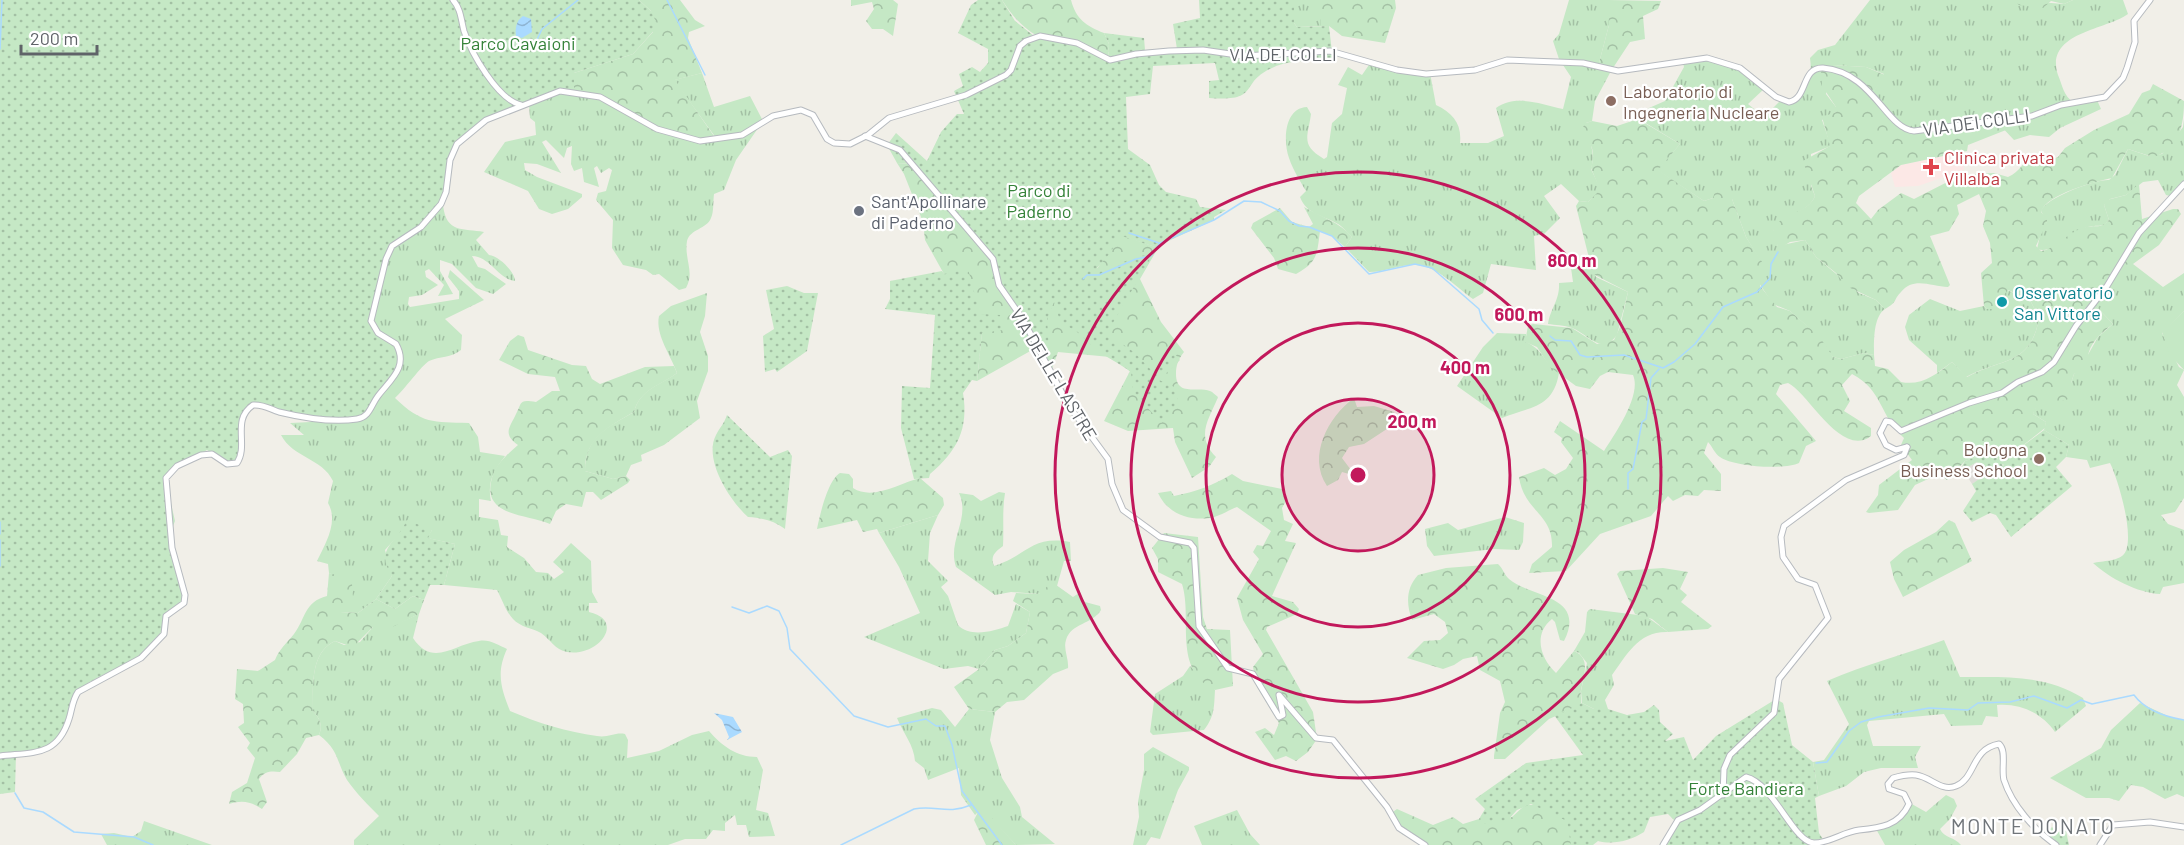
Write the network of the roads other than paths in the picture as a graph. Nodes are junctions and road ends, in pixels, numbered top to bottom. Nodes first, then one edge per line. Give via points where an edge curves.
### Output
1 (453, 0) edge
2 (2150, 0) edge
3 (521, 105) junction
4 (865, 136) junction
5 (2184, 184) edge
6 (0, 756) edge
7 (1723, 795) junction
8 (2184, 827) edge
9 (1424, 844) edge
10 (1663, 845) edge
11 (2056, 845) edge
12 (2100, 845) edge

1 - 3 main road via 467,39 486,71 503,96
2 - 4 main road, VIA DEI COLLI via 2134,21 2135,42 2123,78 2102,98 2022,117 1914,131 1900,126 1858,80 1826,69 1811,73 1799,97 1789,102 1776,97 1740,68 1707,58 1618,71 1576,63 1507,60 1475,70 1426,74 1330,51 1235,56 1203,50 1169,51 1113,60 1077,43 1040,36 1020,46 1006,75 966,95 889,118
3 - 4 main road, VIA DEI COLLI via 560,91 590,94 662,131 700,141 744,134 773,116 801,110 813,115 832,142 850,144
3 - 6 main road, VIA DEI COLLI via 486,120 461,139 450,160 441,204 424,224 390,249 371,317 375,329 396,344 400,366 368,414 357,419 318,419 253,405 242,418 241,455 235,464 205,454 173,469 165,486 171,548 184,603 166,616 162,637 141,658 78,692 64,731 54,746 45,751
4 - 9 main road, VIA DELLE LASTRE via 900,150 993,259 999,285 1022,318 1069,406 1108,459 1112,484 1123,510 1160,537 1190,543 1194,548 1199,626 1228,668 1253,674 1282,718 1278,698 1282,697 1316,738 1328,738 1338,745 1399,828
5 - 7 main road via 2139,233 2054,362 2002,393 1909,429 1901,431 1886,422 1880,433 1884,443 1892,450 1906,447 1905,453 1846,480 1784,526 1783,557 1798,579 1815,585 1828,618 1779,680 1774,713 1730,755 1724,769
7 - 10 main road via 1678,820
7 - 11 main road via 1746,777 1753,779 1779,804 1798,836 1811,843 1820,842 1850,832 1884,828 1897,819 1909,804 1905,795 1889,789 1893,778 1918,775 1946,788 1954,787 1965,779 1981,753 1999,744 2010,793 2038,831
8 - 12 main road via 2150,822 2113,825

